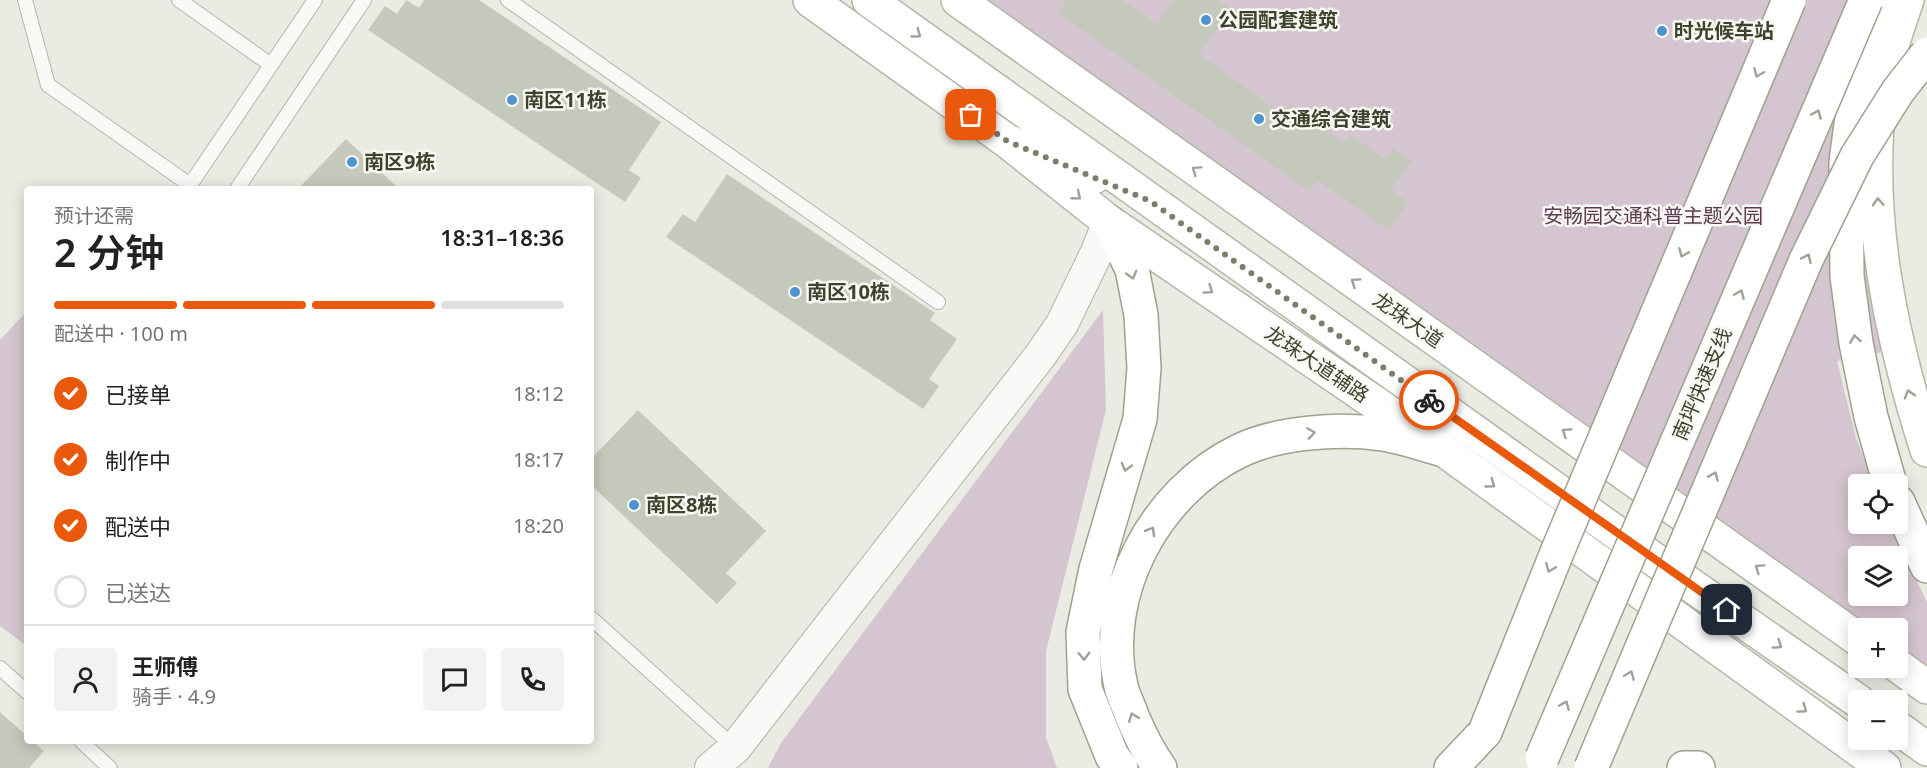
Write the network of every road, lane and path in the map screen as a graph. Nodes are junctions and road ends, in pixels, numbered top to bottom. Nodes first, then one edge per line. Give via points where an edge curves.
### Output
1 (25, 0) edge
2 (179, 0) edge
3 (315, 0) edge
4 (364, 0) edge
5 (508, 0) edge
6 (810, 0) edge
7 (869, 0) edge
8 (958, 0) edge
9 (1789, 0) edge
10 (1866, 0) edge
11 (1877, 0) edge
12 (1907, 0) edge
13 (1927, 54) edge
14 (271, 65) junction
15 (1007, 141) junction
16 (239, 186) edge
17 (1150, 201) junction
18 (1108, 222) junction
19 (938, 302) dead end
20 (1444, 450) junction
21 (1927, 450) edge
22 (1887, 474) edge
23 (1908, 524) edge
24 (1927, 566) edge
25 (594, 621) edge
26 (1848, 632) edge
27 (0, 668) edge
28 (1908, 673) edge
29 (1927, 687) edge
30 (24, 689) edge
31 (1848, 694) edge
32 (1485, 732) junction
33 (1908, 735) edge
34 (84, 744) edge
35 (1927, 749) edge
36 (731, 758) edge
37 (1539, 763) edge
38 (110, 768) edge
39 (711, 768) edge
40 (1120, 768) edge
41 (1160, 768) edge
42 (1451, 768) edge
43 (1471, 768) edge
44 (1591, 768) edge
45 (1684, 768) edge
46 (1698, 768) edge
47 (1884, 768) edge

1 - 14 lane via 48,85 190,185
2 - 14 lane
3 - 14 lane
4 - 16 lane
5 - 19 lane
6 - 15 main road, 龙珠大道辅路
7 -> 17 main road
26 -> 8 main road, 龙珠大道
9 -> 32 main road, bridge
37 -> 10 main road, 南坪快速支线, bridge
22 -> 11 main road, bridge via 1871,417 1847,276 1846,162 1859,63
21 -> 12 main road via 1907,388 1888,296 1880,247 1876,168 1879,104
44 -> 13 main road, bridge via 1806,260 1857,156
15 - 17 main road
15 -> 18 main road, 龙珠大道辅路
17 -> 31 main road
18 -> 20 main road, 龙珠大道辅路
18 - 36 street via 1062,324 1040,356
18 -> 40 main road via 1132,269 1141,315 1144,368 1140,418 1096,569 1083,632 1085,689
41 -> 20 main road via 1142,739 1121,687 1117,648 1121,602 1129,573 1156,522 1209,468 1240,451 1284,437 1333,430 1383,434
20 -> 47 main road, 龙珠大道辅路
23 - 24 main road
25 - 36 lane
27 - 30 lane
28 - 29 main road
32 - 42 main road
32 - 43 main road
33 - 35 main road
34 - 38 lane
36 - 39 street
45 - 46 main road

